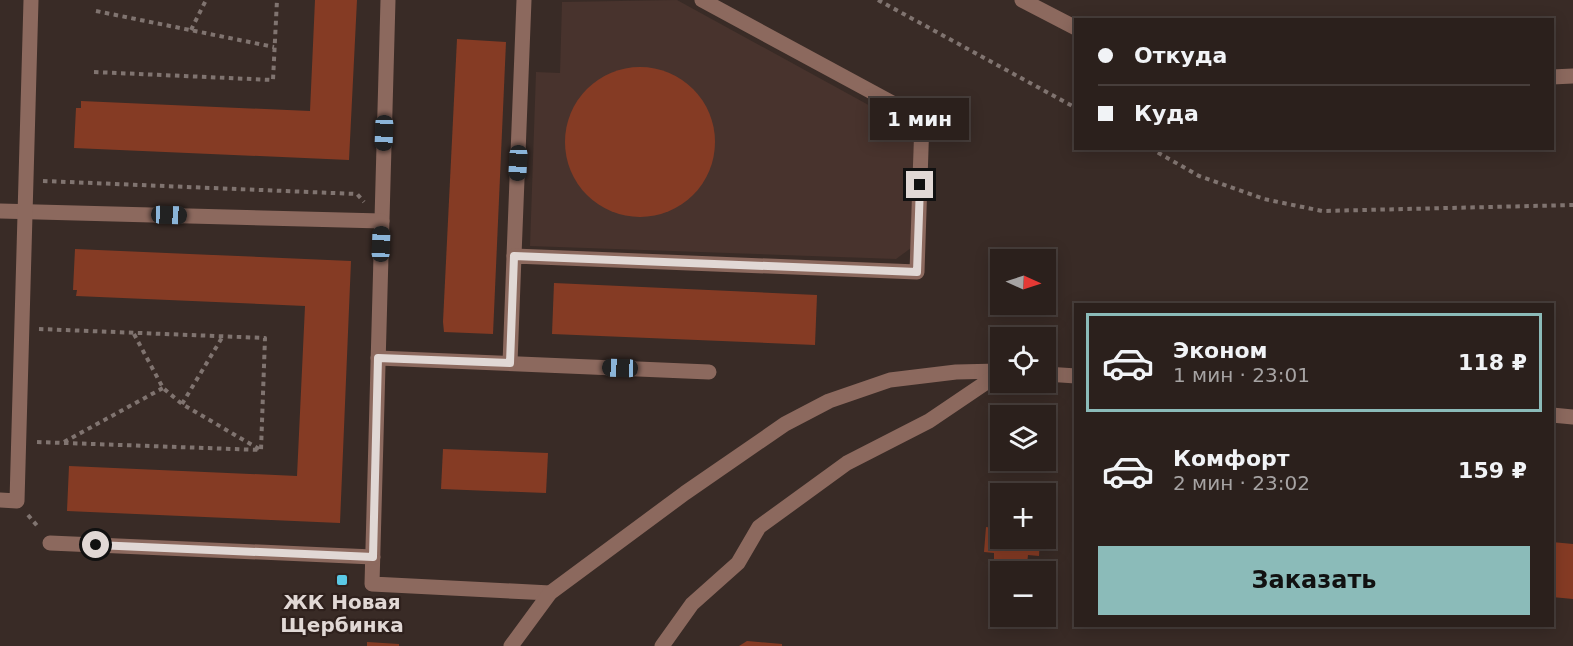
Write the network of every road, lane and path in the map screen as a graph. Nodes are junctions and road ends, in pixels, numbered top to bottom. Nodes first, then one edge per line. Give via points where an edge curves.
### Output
1 (32, 0) edge
2 (206, 0) edge
3 (277, 0) edge
4 (388, 0) edge
5 (524, 0) edge
6 (702, 0) edge
7 (878, 0) edge
8 (1022, 0) edge
9 (96, 11) dead end
10 (1074, 27) edge
11 (190, 30) junction
12 (274, 47) junction
13 (94, 72) dead end
14 (1554, 76) edge
15 (1573, 76) edge
16 (1074, 107) edge
17 (1154, 150) edge
18 (27, 180) junction
19 (1573, 205) edge
20 (0, 211) edge
21 (26, 212) junction
22 (382, 221) junction
23 (514, 256) junction
24 (23, 329) junction
25 (134, 333) junction
26 (222, 336) junction
27 (378, 358) junction
28 (510, 363) junction
29 (709, 372) dead end
30 (990, 372) edge
31 (1056, 375) edge
32 (1074, 376) edge
33 (990, 379) edge
34 (163, 388) junction
35 (182, 404) junction
36 (1554, 415) edge
37 (1573, 417) edge
38 (19, 442) junction
39 (63, 443) junction
40 (261, 450) junction
41 (0, 500) edge
42 (16, 501) junction
43 (50, 543) joint
44 (373, 557) junction
45 (550, 593) junction
46 (511, 646) edge
47 (662, 646) edge

1 - 18 street
2 - 11 path
3 - 12 path
4 - 22 street
5 - 23 street
6 - 23 street via 922,119 917,272
7 - 16 path
8 - 10 street
9 - 11 path
11 - 12 path
12 - 13 path via 273,81
14 - 15 street
17 - 19 path via 1199,176 1264,199 1322,212
18 - 21 street
18 - 22 path via 357,194
20 - 21 street
21 - 22 street
21 - 24 street
22 - 27 street
23 - 28 street
24 - 25 path
24 - 38 street
25 - 26 path
25 - 34 path
26 - 35 path
26 - 40 path via 265,338
27 - 28 street
27 - 44 street
28 - 29 street
30 - 45 street via 920,375 829,400 767,436
31 - 32 street
33 - 47 street via 929,420 847,463 759,527 738,563 692,604
34 - 35 path
34 - 39 path
35 - 40 path
36 - 37 street
38 - 39 path
38 - 42 street
39 - 40 path
41 - 42 street
42 - 43 path
43 - 44 street
44 - 45 street via 372,584
45 - 46 street

